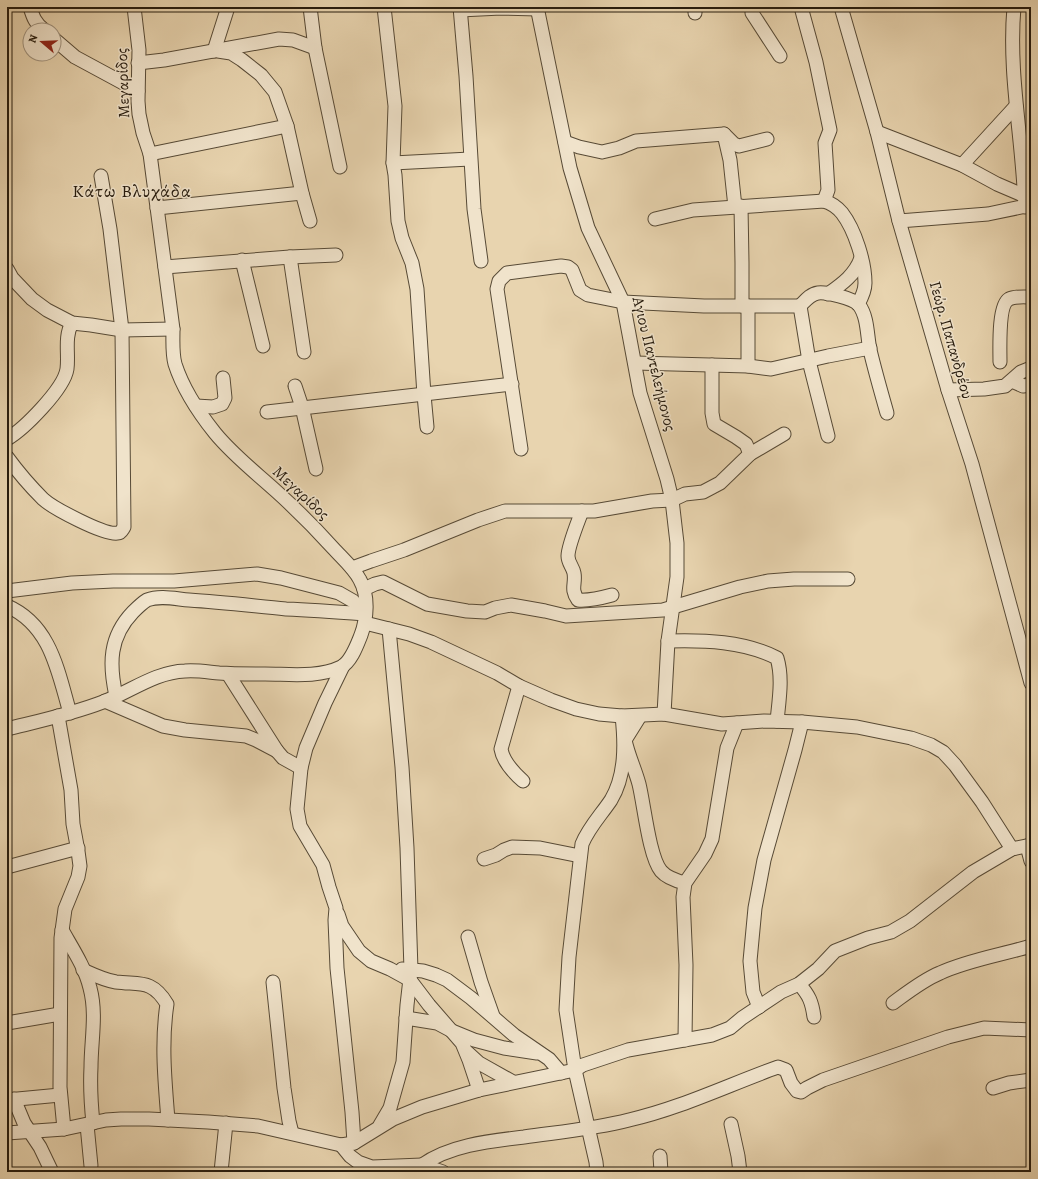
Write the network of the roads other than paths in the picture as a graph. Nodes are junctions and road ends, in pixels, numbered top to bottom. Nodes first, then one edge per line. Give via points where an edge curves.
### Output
1 (30, 7) edge
2 (134, 7) edge
3 (228, 7) edge
4 (310, 7) edge
5 (384, 7) edge
6 (752, 7) edge
7 (801, 7) edge
8 (841, 7) edge
9 (1014, 7) edge
10 (537, 8) edge
11 (460, 9) edge
12 (36, 22) edge
13 (62, 46) edge
14 (316, 48) junction
15 (216, 51) junction
16 (780, 56) dead end
17 (138, 63) junction
18 (138, 91) junction
19 (1016, 106) junction
20 (287, 126) junction
21 (878, 132) junction
22 (724, 134) junction
23 (767, 139) dead end
24 (564, 142) junction
25 (150, 154) junction
26 (470, 160) junction
27 (393, 163) junction
28 (962, 165) junction
29 (340, 167) dead end
30 (101, 176) dead end
31 (302, 193) junction
32 (824, 201) junction
33 (1027, 203) edge
34 (738, 207) junction
35 (157, 208) junction
36 (655, 219) dead end
37 (310, 221) dead end
38 (899, 221) junction
39 (336, 255) dead end
40 (290, 256) junction
41 (861, 258) junction
42 (242, 260) junction
43 (481, 261) dead end
44 (165, 267) junction
45 (7, 269) edge
46 (828, 294) junction
47 (1031, 297) edge
48 (623, 302) junction
49 (858, 304) junction
50 (745, 306) junction
51 (800, 306) junction
52 (72, 323) junction
53 (173, 329) junction
54 (122, 330) junction
55 (263, 346) dead end
56 (870, 348) junction
57 (304, 352) dead end
58 (809, 361) junction
59 (635, 362) junction
60 (1000, 362) dead end
61 (712, 365) junction
62 (748, 366) junction
63 (1031, 368) edge
64 (223, 378) dead end
65 (1012, 381) junction
66 (512, 384) junction
67 (1031, 385) edge
68 (295, 386) dead end
69 (948, 390) junction
70 (424, 395) junction
71 (196, 406) junction
72 (302, 407) junction
73 (267, 412) dead end
74 (887, 413) dead end
75 (427, 427) dead end
76 (784, 434) dead end
77 (828, 436) dead end
78 (7, 439) edge
79 (521, 449) dead end
80 (750, 454) junction
81 (7, 457) edge
82 (316, 469) dead end
83 (672, 500) junction
84 (582, 511) junction
85 (352, 568) junction
86 (848, 579) dead end
87 (364, 589) junction
88 (7, 591) edge
89 (612, 595) dead end
90 (7, 606) edge
91 (672, 607) junction
92 (365, 618) junction
93 (389, 629) junction
94 (668, 641) junction
95 (343, 666) junction
96 (228, 674) junction
97 (1031, 683) edge
98 (519, 686) junction
99 (110, 699) junction
100 (664, 714) junction
101 (64, 715) junction
102 (622, 716) junction
103 (640, 716) junction
104 (777, 721) junction
105 (802, 722) junction
106 (737, 723) junction
107 (7, 728) edge
108 (625, 740) junction
109 (277, 751) junction
110 (301, 768) junction
111 (523, 781) dead end
112 (1029, 846) edge
113 (78, 848) junction
114 (1012, 849) junction
115 (580, 856) junction
116 (484, 860) dead end
117 (1031, 861) edge
118 (8, 865) edge
119 (685, 883) junction
120 (336, 908) junction
121 (62, 930) junction
122 (468, 937) dead end
123 (1031, 946) edge
124 (83, 970) junction
125 (410, 975) junction
126 (273, 982) dead end
127 (799, 984) junction
128 (894, 1003) dead end
129 (759, 1007) junction
130 (60, 1014) junction
131 (493, 1017) junction
132 (814, 1017) dead end
133 (406, 1018) junction
134 (7, 1023) edge
135 (1031, 1030) edge
136 (452, 1031) junction
137 (685, 1040) junction
138 (466, 1051) junction
139 (541, 1054) junction
140 (575, 1070) junction
141 (561, 1073) junction
142 (1031, 1080) edge
143 (513, 1082) junction
144 (993, 1088) dead end
145 (479, 1090) junction
146 (60, 1095) junction
147 (11, 1100) edge
148 (168, 1120) junction
149 (226, 1123) junction
150 (90, 1124) junction
151 (731, 1124) dead end
152 (378, 1128) junction
153 (589, 1128) junction
154 (64, 1129) junction
155 (30, 1131) junction
156 (7, 1133) edge
157 (292, 1133) junction
158 (347, 1144) junction
159 (660, 1156) dead end
160 (422, 1165) junction
161 (91, 1166) dead end
162 (366, 1169) edge
163 (52, 1172) edge
164 (221, 1172) edge
165 (443, 1172) edge
166 (597, 1172) edge
167 (661, 1172) edge
168 (740, 1172) edge

1 - 12 street
2 - 17 street, Μεγαρίδος
3 - 15 street
4 - 14 street
5 - 27 street via 396,106
6 - 16 street via 752,13
7 - 32 street via 830,130 825,144 828,190
8 - 21 street, Γεώρ. Παπανδρέου
9 - 19 street via 1012,41
10 - 11 street
10 - 24 street, Αγιου Παντελεήμονος
11 - 26 street
13 - 18 street via 75,57
14 - 15 street via 292,40 279,39
14 - 29 street
15 - 17 street
15 - 20 street via 230,53 261,76 275,92
17 - 18 street, Μεγαρίδος
18 - 25 street, Μεγαρίδος via 139,114
19 - 28 street
19 - 33 street
20 - 25 street
20 - 31 street
21 - 28 street
21 - 38 street, Γεώρ. Παπανδρέου
22 - 23 street via 740,146
22 - 24 street via 636,141 602,152
22 - 34 street
24 - 48 street, Αγιου Παντελεήμονος via 588,228
25 - 35 street, Μεγαρίδος
26 - 27 street
26 - 43 street
27 - 70 street via 398,221 412,263 417,290
28 - 33 street
30 - 54 street
31 - 35 street
31 - 37 street
32 - 34 street
32 - 41 street via 842,212 852,230
33 - 38 street via 988,214
34 - 36 street via 692,210
34 - 50 street
35 - 44 street, Μεγαρίδος
38 - 69 street, Γεώρ. Παπανδρέου
39 - 40 street
40 - 42 street
40 - 57 street
41 - 46 street via 852,275
41 - 49 street via 865,284
42 - 44 street
42 - 55 street
44 - 53 street, Μεγαρίδος
45 - 52 street via 32,299
46 - 49 street
46 - 51 street via 817,293
47 - 60 street via 1010,298 1006,301 1001,319
48 - 50 street
48 - 59 street, Αγιου Παντελεήμονος
48 - 66 street via 588,295 580,290 572,270 568,267 507,273 499,281 496,289
49 - 56 street via 864,318
50 - 51 street
50 - 62 street
51 - 58 street
52 - 54 street
52 - 78 street via 68,335 67,370 63,380 56,392 28,422
53 - 54 street
53 - 71 street, Μεγαρίδος via 175,364
54 - 81 street via 122,531 118,534 111,533 89,526 45,500
56 - 58 street
56 - 74 street
58 - 62 street via 771,368
58 - 77 street
59 - 61 street
59 - 83 street, Αγιου Παντελεήμονος via 640,393
61 - 62 street
61 - 80 street via 714,424 746,444
63 - 65 street via 1021,372
64 - 71 street via 225,398 222,404 213,407
65 - 67 street via 1023,386
65 - 69 street via 998,388
66 - 70 street
66 - 79 street
68 - 72 street
69 - 97 street, Γεώρ. Παπανδρέου via 972,464
70 - 72 street
70 - 75 street
71 - 85 street, Μεγαρίδος via 234,454 307,520
72 - 73 street
72 - 82 street
76 - 80 street
80 - 83 street via 720,483 703,492 685,494
83 - 84 street
83 - 91 street, Αγιου Παντελεήμονος via 677,543 677,577
84 - 85 street via 505,511
84 - 89 street via 568,555 574,573 574,596 583,601
85 - 87 street, Μεγαρίδος
86 - 91 street via 768,581 740,586
87 - 91 street via 383,582 427,604 467,611 485,612 510,605 566,616 652,612
87 - 92 street, Μεγαρίδος
88 - 92 street via 72,583 174,581 257,574 339,593 353,601
90 - 101 street via 25,615 46,641 55,664
91 - 94 street, Αγιου Παντελεήμονος
92 - 93 street
92 - 95 street, Μεγαρίδος via 357,644
92 - 99 street via 235,603 160,597 147,600 125,620 116,636 111,658 113,681
93 - 98 street via 431,642 497,672
93 - 125 street via 403,789
94 - 100 street, Αγιου Παντελεήμονος
94 - 104 street via 698,640 723,643 764,652 777,658 780,668
95 - 96 street via 317,673
95 - 110 street, Μεγαρίδος via 314,727
96 - 99 street via 185,670 160,676
96 - 109 street
98 - 102 street via 576,709
98 - 111 street via 500,749 512,770
99 - 101 street
99 - 109 street via 162,726 246,736
100 - 103 street
100 - 106 street via 722,724
101 - 107 street
101 - 113 street via 73,824
102 - 103 street
102 - 108 street
103 - 108 street
104 - 105 street
104 - 106 street
105 - 114 street via 886,732 932,745 955,765
105 - 129 street via 764,860 755,908 750,961 753,992
106 - 119 street via 727,748 712,839 706,854
108 - 115 street via 618,782 611,799 587,833
108 - 119 street via 638,783 655,860 667,876
109 - 110 street via 283,758
110 - 120 street, Μεγαρίδος via 297,809 300,826 323,865
112 - 114 street
112 - 117 street
113 - 118 street
113 - 121 street via 78,877 65,909
114 - 127 street via 973,872 910,921 891,932 835,951
115 - 116 street via 540,848 512,847
115 - 140 street via 566,1010
119 - 137 street
120 - 125 street, Μεγαρίδος via 342,926 359,951 371,961
120 - 158 street via 337,968 352,1112
121 - 124 street
121 - 130 street
122 - 131 street
123 - 128 street via 939,973 913,987
124 - 148 street via 116,982 144,984 158,992 166,1004 163,1054
124 - 150 street via 90,987 93,1010
125 - 131 street via 436,975 447,980
125 - 133 street
125 - 136 street via 428,1005
126 - 157 street via 284,1088
127 - 129 street via 781,992
127 - 132 street via 812,1003
129 - 137 street via 730,1028 712,1035
130 - 134 street
130 - 146 street
131 - 139 street
133 - 136 street via 437,1023
133 - 152 street via 403,1062 390,1108
135 - 153 street via 972,1030 823,1080 801,1092 791,1083 786,1070 778,1067 660,1112
136 - 138 street
136 - 139 street via 504,1048
137 - 140 street via 628,1050
138 - 143 street via 479,1063
138 - 145 street
139 - 141 street
140 - 141 street
140 - 153 street
141 - 143 street
142 - 144 street
143 - 145 street
145 - 152 street via 422,1107
146 - 147 street
146 - 154 street
147 - 155 street
148 - 149 street
148 - 150 street via 121,1119
149 - 157 street
149 - 164 street
150 - 154 street
150 - 161 street
151 - 168 street
152 - 158 street
153 - 160 street via 479,1144 433,1157
153 - 166 street
154 - 155 street
155 - 156 street
155 - 163 street
157 - 158 street
158 - 162 street via 350,1156
159 - 167 street
160 - 162 street
160 - 165 street

